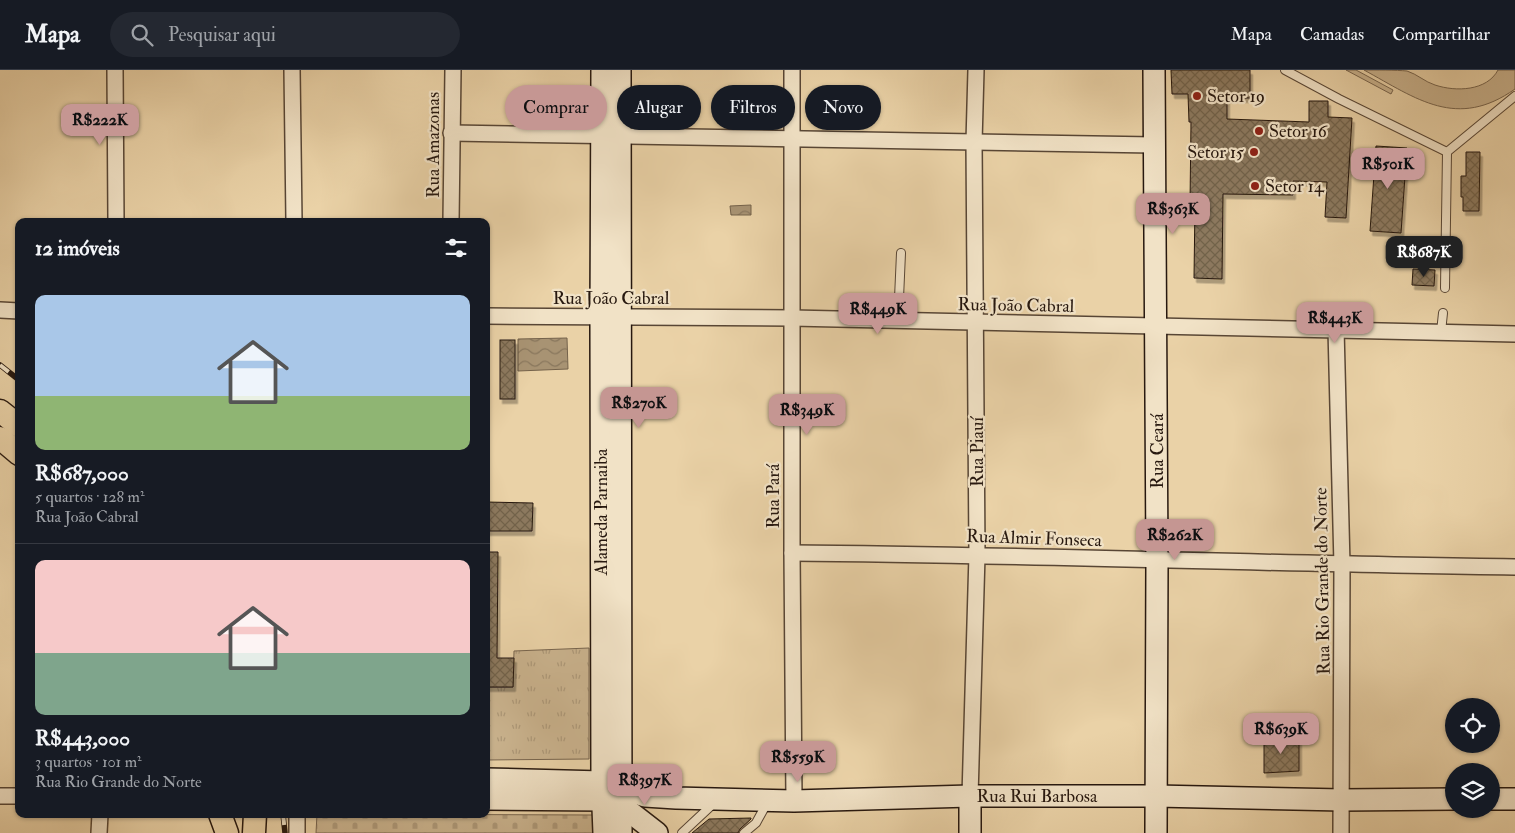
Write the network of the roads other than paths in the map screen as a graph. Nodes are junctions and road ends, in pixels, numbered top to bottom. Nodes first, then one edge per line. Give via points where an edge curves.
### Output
1 (115, 70) edge
2 (292, 70) edge
3 (453, 70) edge
4 (602, 70) edge
5 (620, 70) edge
6 (792, 70) edge
7 (976, 70) edge
8 (1154, 70) edge
9 (1285, 70) edge
10 (1515, 96) edge
11 (451, 133) junction
12 (611, 136) junction
13 (792, 139) junction
14 (974, 142) junction
15 (1154, 145) junction
16 (1448, 152) junction
17 (116, 218) edge
18 (294, 218) edge
19 (451, 218) edge
20 (900, 253) dead end
21 (1445, 288) dead end
22 (0, 310) edge
23 (15, 311) edge
24 (1444, 312) dead end
25 (490, 316) edge
26 (611, 318) junction
27 (792, 318) junction
28 (898, 321) junction
29 (976, 323) junction
30 (1156, 327) junction
31 (1336, 329) junction
32 (1441, 332) junction
33 (1515, 334) edge
34 (0, 410) edge
35 (15, 423) edge
36 (0, 438) edge
37 (15, 451) edge
38 (792, 552) junction
39 (977, 555) junction
40 (1157, 560) junction
41 (1342, 565) junction
42 (1515, 567) edge
43 (490, 780) edge
44 (612, 795) junction
45 (0, 796) edge
46 (15, 796) edge
47 (970, 796) junction
48 (1156, 796) junction
49 (676, 798) junction
50 (490, 799) edge
51 (1500, 799) edge
52 (1515, 799) edge
53 (718, 800) junction
54 (1342, 800) junction
55 (1445, 800) edge
56 (768, 801) junction
57 (794, 801) junction
58 (100, 818) edge
59 (221, 818) edge
60 (255, 818) edge
61 (297, 818) edge
62 (99, 833) edge
63 (227, 833) edge
64 (254, 833) edge
65 (297, 833) edge
66 (604, 833) edge
67 (621, 833) edge
68 (659, 833) edge
69 (682, 833) edge
70 (744, 833) edge
71 (970, 833) edge
72 (1156, 833) edge
73 (1341, 833) edge

1 - 17 street
2 - 18 street
3 - 11 street, Rua Amazonas
4 - 12 main road, Alameda Parnaiba
5 - 12 main road, Alameda Parnaiba
6 - 13 street, Rua Pará
7 - 14 street, Rua Piauí
8 - 15 main road, Rua Ceará
9 - 16 lane
10 - 16 lane
11 - 12 street
11 - 19 street, Rua Amazonas
12 - 13 street
12 - 26 main road, Alameda Parnaiba
13 - 14 street
13 - 27 street, Rua Pará
14 - 15 street
14 - 29 street, Rua Piauí
15 - 30 main road, Rua Ceará
16 - 21 lane
20 - 28 lane
22 - 23 street
24 - 32 lane
25 - 26 street, Rua João Cabral
26 - 27 street, Rua João Cabral
26 - 44 main road, Alameda Parnaiba
27 - 28 street, Rua João Cabral
27 - 38 street, Rua Pará
28 - 29 street, Rua João Cabral
29 - 30 street, Rua João Cabral
29 - 39 street, Rua Piauí
30 - 31 street, Rua João Cabral
30 - 40 main road, Rua Ceará
31 - 32 street, Rua João Cabral
31 - 41 street, Rua Rio Grande do Norte
32 - 33 street, Rua João Cabral
34 - 35 main road
36 - 37 main road
38 - 39 street, Rua Almir Fonseca
38 - 57 street, Rua Pará
39 - 40 street, Rua Almir Fonseca
39 - 47 street, Rua Piauí
40 - 41 street, Rua Almir Fonseca
40 - 48 main road, Rua Ceará
41 - 42 street, Rua Almir Fonseca
41 - 54 street, Rua Rio Grande do Norte
43 - 44 main road, Rua Rui Barbosa
44 - 49 main road, Rua Rui Barbosa
44 - 50 main road, Rua Rui Barbosa
44 - 66 main road, Alameda Parnaiba
44 - 67 main road, Alameda Parnaiba
44 - 68 main road
45 - 46 street
47 - 48 main road, Rua Rui Barbosa
47 - 57 main road, Rua Rui Barbosa
47 - 71 main road, Rua Piauí
48 - 54 main road, Rua Rui Barbosa
48 - 72 main road, Rua Ceará
49 - 53 main road, Rua Rui Barbosa
49 - 68 main road via 662,813
51 - 52 main road
53 - 56 main road, Rua Rui Barbosa
53 - 69 lane
54 - 55 main road, Rua Rui Barbosa
54 - 73 street, Rua Rio Grande do Norte
56 - 57 main road, Rua Rui Barbosa
56 - 70 lane via 756,823
58 - 62 street
59 - 63 main road
60 - 64 main road
61 - 65 street

